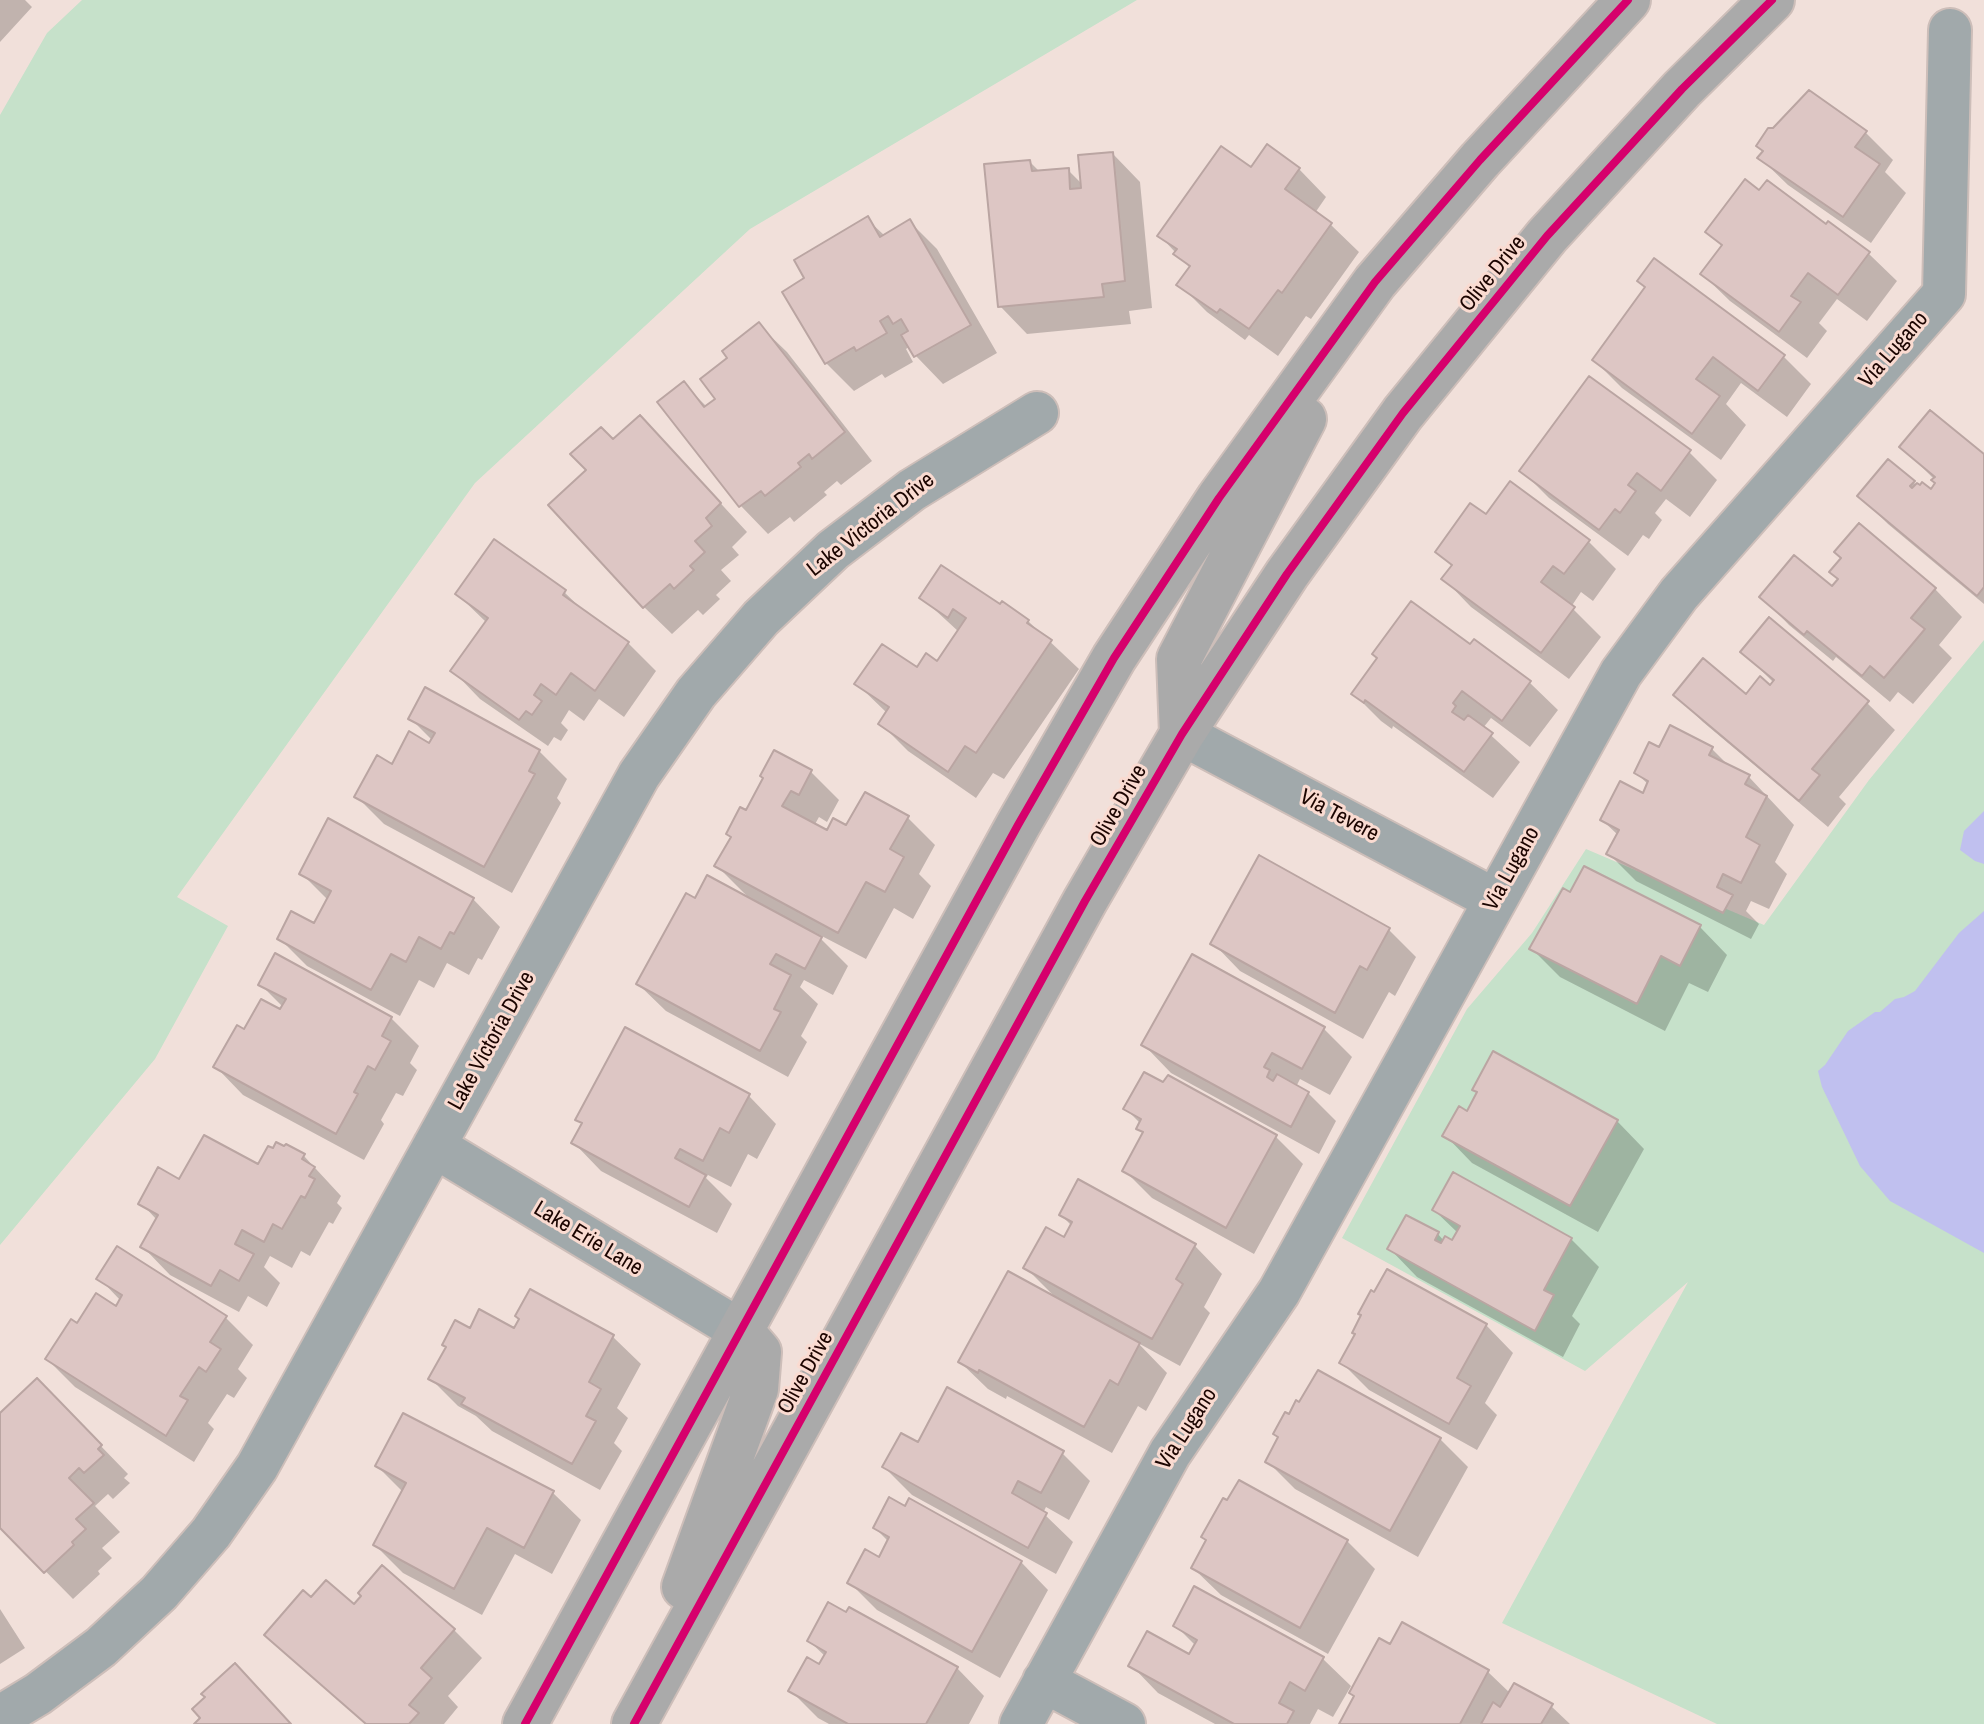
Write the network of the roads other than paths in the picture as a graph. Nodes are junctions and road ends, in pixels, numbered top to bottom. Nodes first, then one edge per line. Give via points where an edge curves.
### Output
1 (1628, 0) edge
2 (1772, 0) edge
3 (1950, 30) dead end
4 (1375, 282) junction
5 (1037, 413) dead end
6 (1182, 734) junction
7 (1495, 900) junction
8 (434, 1146) junction
9 (741, 1331) junction
10 (1044, 1681) junction
11 (0, 1717) edge
12 (634, 1723) edge
13 (525, 1724) edge
14 (1021, 1724) edge
15 (1124, 1724) edge

1 - 4 main road
2 - 6 main road, Olive Drive via 1547,236 1403,413 1287,574
3 - 7 street, Via Lugano via 1944,294 1679,594 1621,673
4 - 6 main road via 1179,659
4 - 9 main road via 1219,498 1114,658
5 - 8 street, Lake Victoria Drive via 912,490 833,550 761,618 696,693 639,775
6 - 7 street, Via Tevere
6 - 12 main road, Olive Drive
7 - 10 street, Via Lugano via 1279,1292 1170,1453
8 - 9 street, Lake Erie Lane
8 - 11 street, Lake Victoria Drive via 257,1467 211,1533 159,1593 101,1647
9 - 12 main road via 759,1352 756,1389
9 - 13 main road
10 - 14 street, Via Lugano
10 - 15 street

